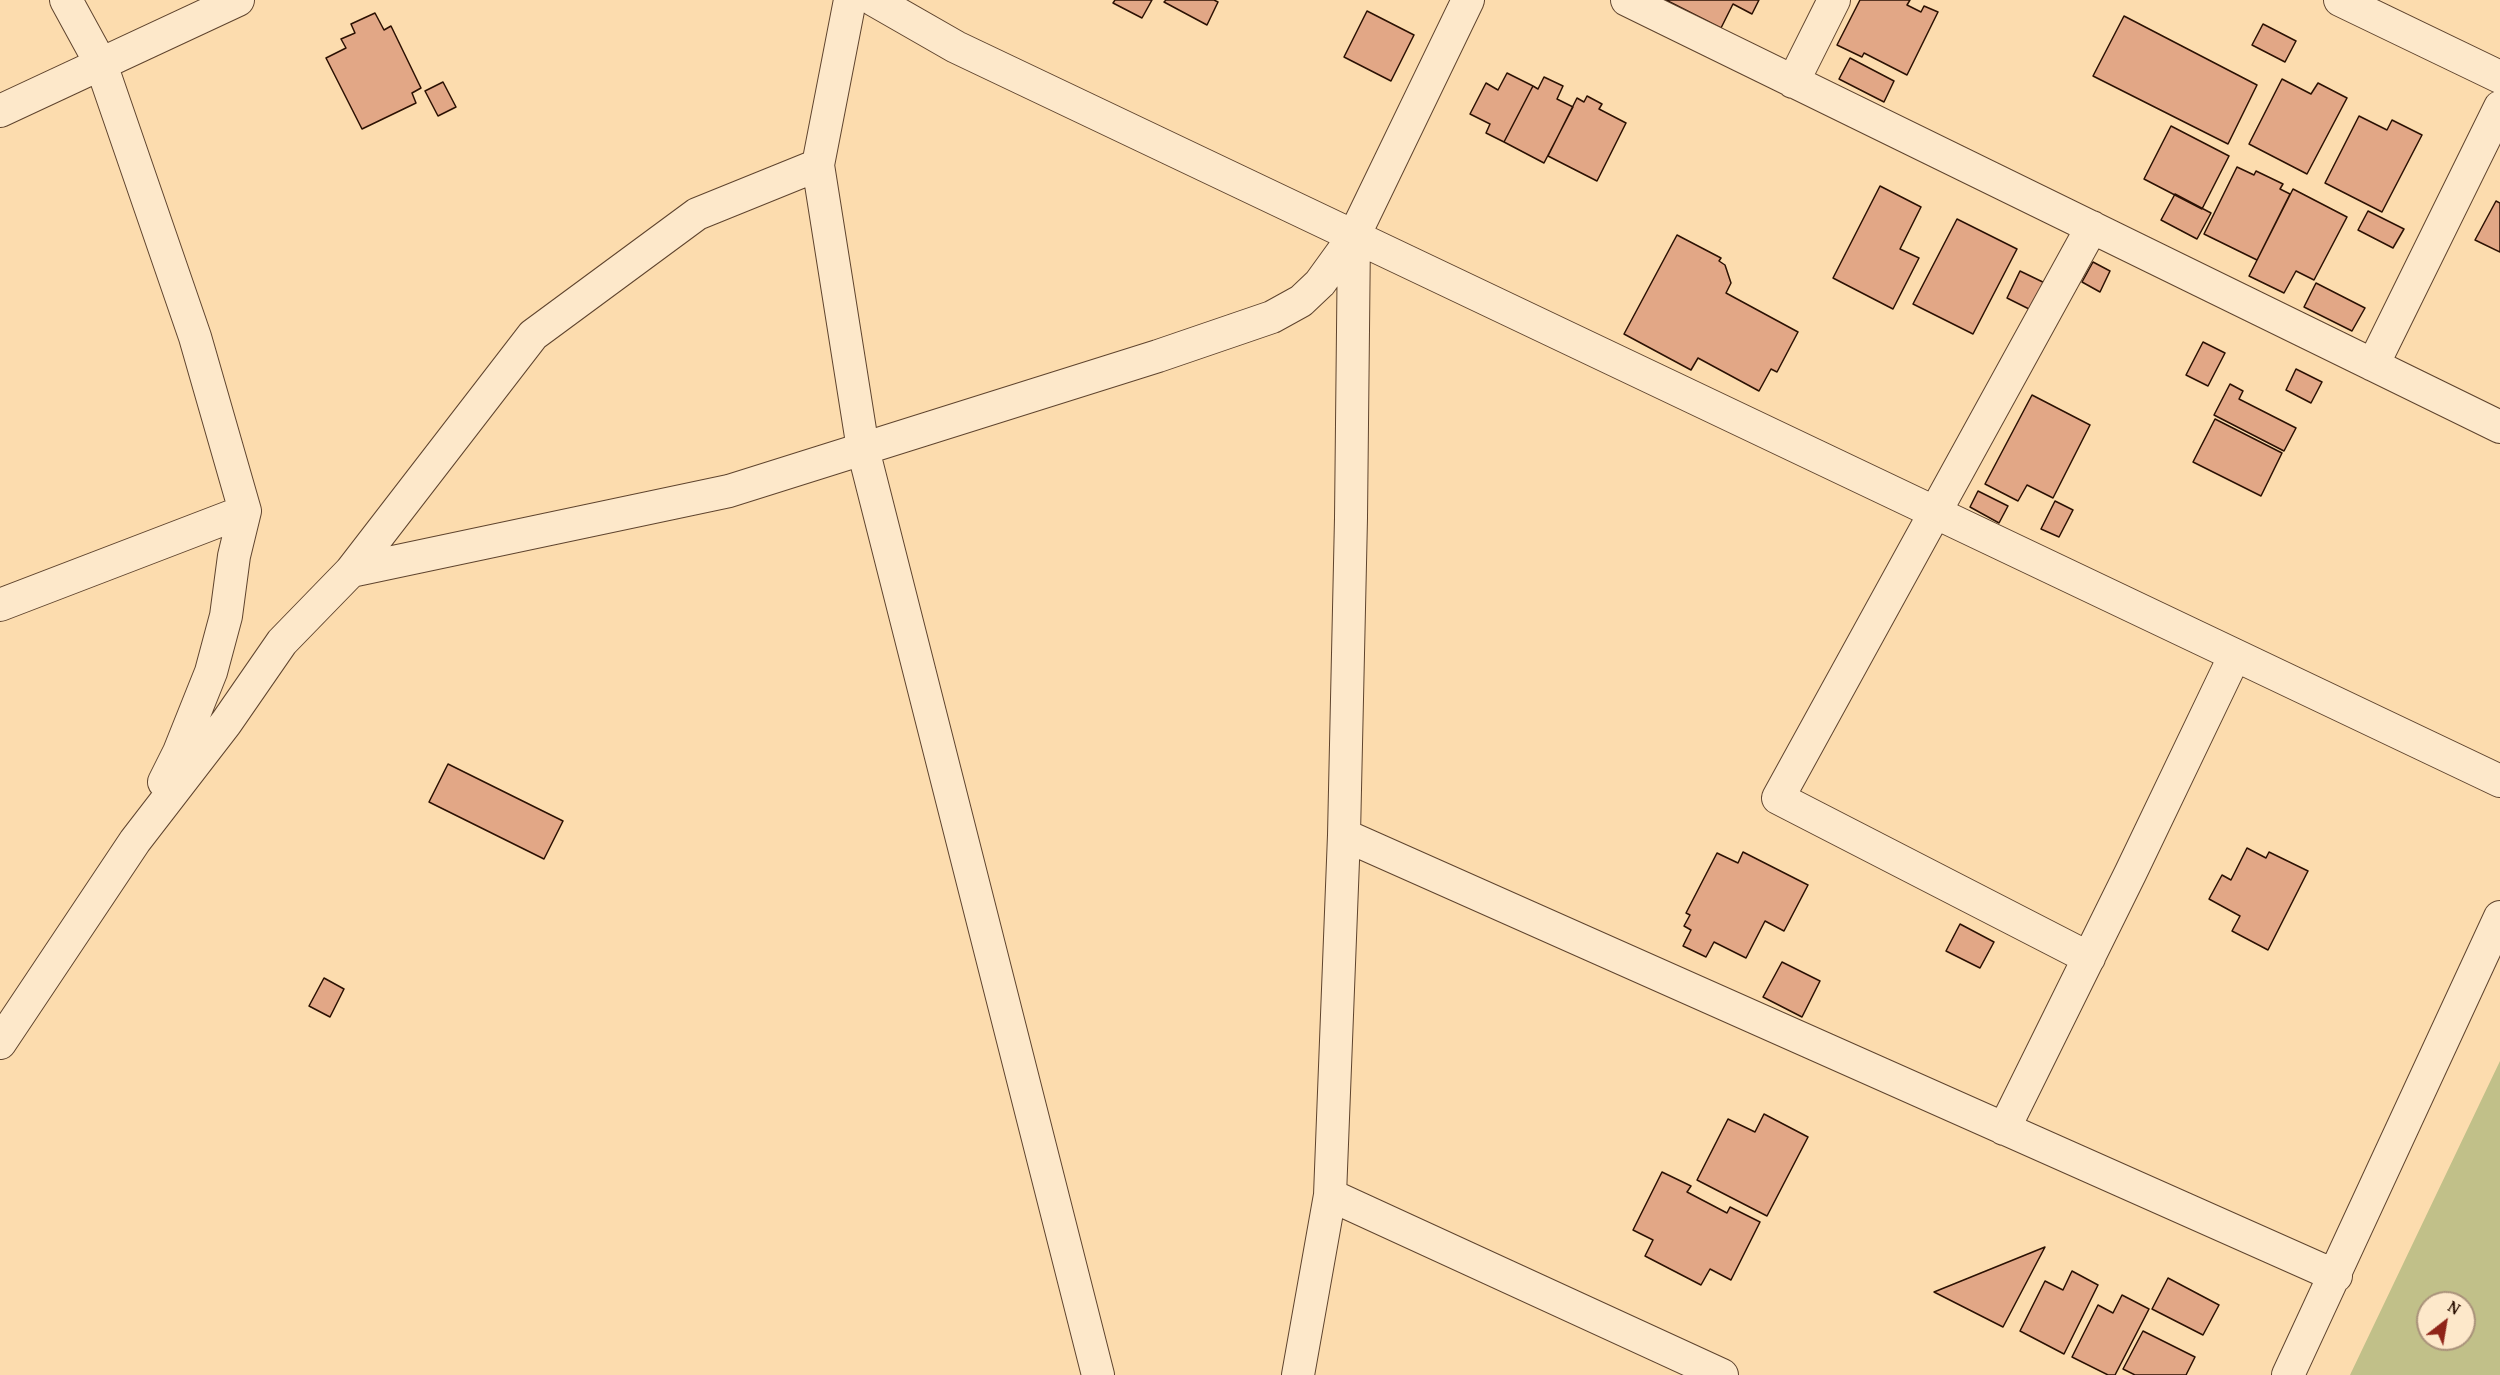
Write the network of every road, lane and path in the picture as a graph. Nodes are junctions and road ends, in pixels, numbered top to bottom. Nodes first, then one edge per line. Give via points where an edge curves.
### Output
1 (66, 0) edge
2 (238, 0) edge
3 (850, 0) edge
4 (874, 0) edge
5 (1468, 0) edge
6 (1627, 0) edge
7 (1834, 0) edge
8 (2340, 0) edge
9 (101, 64) junction
10 (2500, 77) edge
11 (1793, 82) junction
12 (2500, 107) edge
13 (0, 111) edge
14 (818, 165) junction
15 (2092, 227) junction
16 (1354, 236) junction
17 (2373, 365) junction
18 (2500, 427) edge
19 (863, 449) junction
20 (245, 511) junction
21 (1935, 513) junction
22 (351, 571) junction
23 (0, 605) edge
24 (2235, 655) junction
25 (2500, 781) edge
26 (1344, 834) junction
27 (135, 841) junction
28 (2500, 917) edge
29 (2089, 958) junction
30 (0, 1043) edge
31 (2004, 1129) junction
32 (1330, 1195) junction
33 (2336, 1276) junction
34 (1098, 1375) edge
35 (1298, 1375) edge
36 (1722, 1375) edge
37 (2288, 1375) edge

1 - 9 street
2 - 9 street
3 - 14 street
4 - 16 street via 956,46
5 - 16 street
6 - 11 street
7 - 11 street
8 - 10 street
9 - 13 street
9 - 20 street via 195,337
11 - 15 street
12 - 17 street
14 - 19 street
14 - 22 street via 697,214 533,335
15 - 17 street
15 - 21 street
16 - 19 street via 1320,283 1301,301 1272,317
16 - 21 street
16 - 26 street
17 - 18 street
19 - 22 street via 729,491
19 - 34 street
20 - 23 street
20 - 27 street via 226,616 211,672 179,752
21 - 24 street
21 - 29 street via 1778,798
22 - 27 street via 282,642 226,723
24 - 25 street
24 - 29 street
26 - 31 street
26 - 32 street
27 - 30 street
28 - 33 street
29 - 31 street
31 - 33 street
32 - 35 street
32 - 36 street
33 - 37 street

